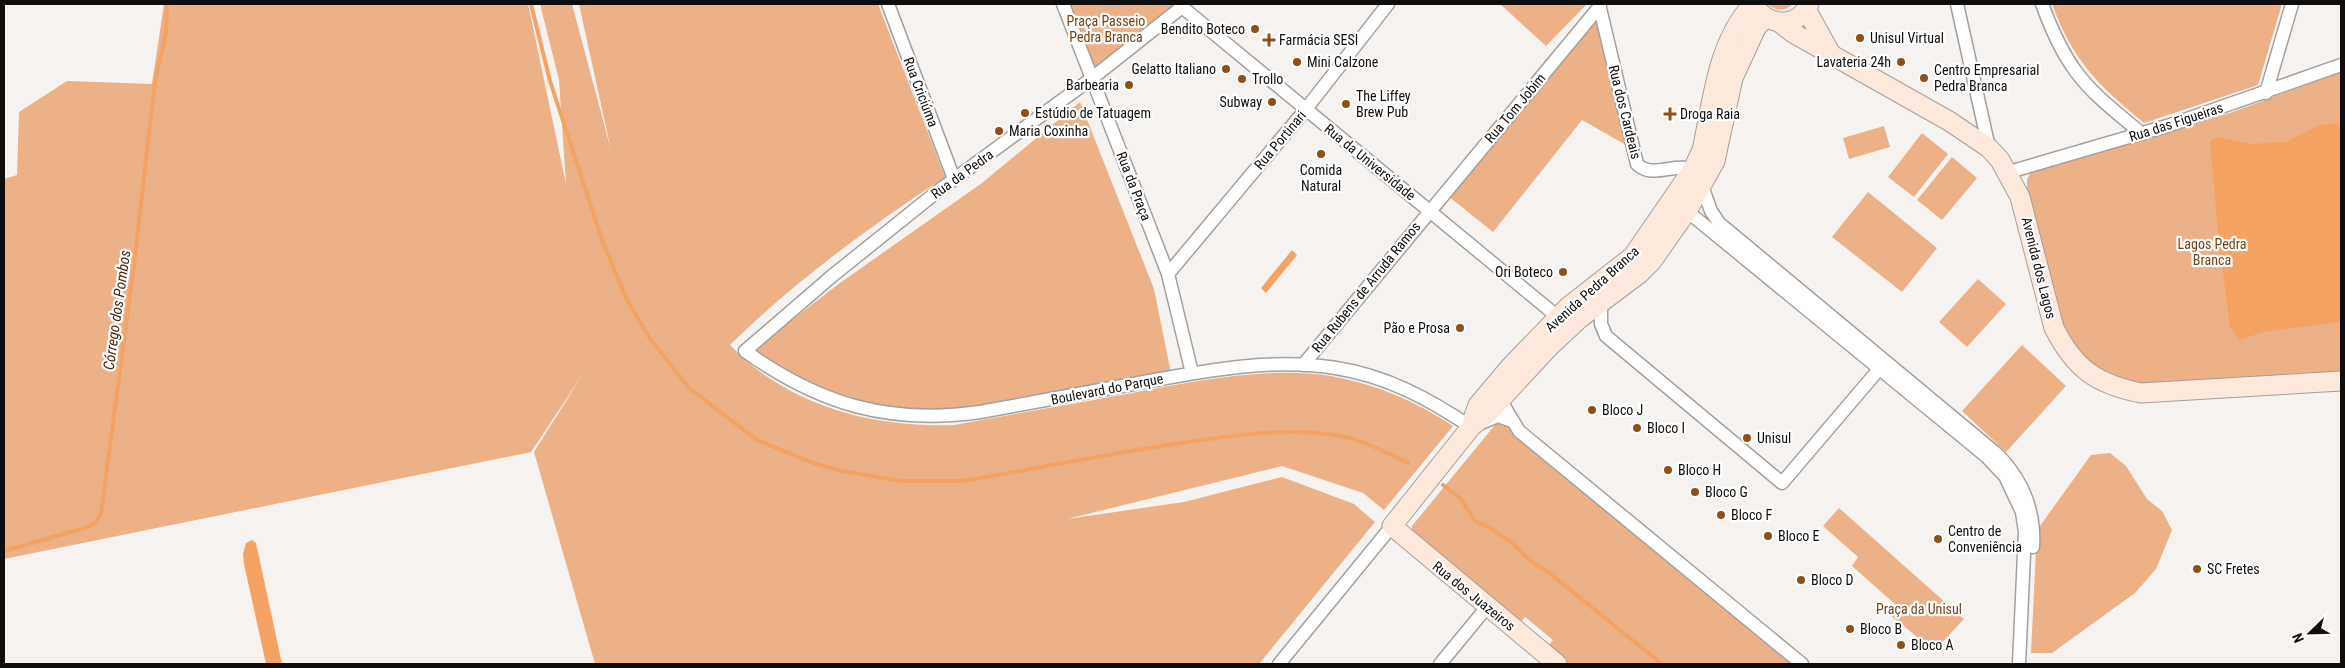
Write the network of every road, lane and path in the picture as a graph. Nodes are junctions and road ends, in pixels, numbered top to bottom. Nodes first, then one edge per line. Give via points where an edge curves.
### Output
1 (888, 4) edge
2 (1063, 4) edge
3 (1388, 4) edge
4 (1957, 4) edge
5 (2042, 4) edge
6 (2292, 4) edge
7 (1600, 5) edge
8 (1182, 6) edge
9 (1807, 6) edge
10 (1766, 15) edge
11 (1831, 54) junction
12 (2341, 65) edge
13 (1091, 79) junction
14 (2266, 93) junction
15 (1306, 109) junction
16 (2142, 134) junction
17 (1989, 148) junction
18 (1693, 170) junction
19 (2009, 172) junction
20 (954, 179) junction
21 (1702, 186) junction
22 (1680, 205) junction
23 (1429, 210) junction
24 (1168, 274) junction
25 (1601, 303) junction
26 (1558, 317) junction
27 (745, 351) joint
28 (1303, 365) junction
29 (1880, 368) junction
30 (1192, 373) junction
31 (2341, 381) edge
32 (1503, 396) junction
33 (1512, 421) junction
34 (1470, 427) junction
35 (1392, 526) junction
36 (1487, 607) junction
37 (1279, 664) edge
38 (1440, 664) edge
39 (1557, 664) edge
40 (1802, 664) edge
41 (2019, 664) edge
42 (2027, 664) edge

1 - 20 street, Rua Criciúma
2 - 13 street, Rua da Praça
3 - 15 street, Rua Portinari
4 - 17 street
5 - 16 street via 2054,35 2077,74
6 - 14 street
7 - 18 street, Rua dos Cardeais via 1637,164 1650,172 1675,167
7 - 23 street, Rua Tom Jobim
8 - 13 street, Rua da Pedra
8 - 15 street, Rua da Universidade
9 - 10 street via 1795,20
9 - 11 street
10 - 11 street, Avenida dos Lagos
10 - 18 street, Avenida Pedra Branca via 1741,17 1718,70 1702,150
10 - 21 street, Avenida Pedra Branca via 1756,28 1736,71 1719,148
11 - 17 street, Avenida dos Lagos via 1950,121
12 - 14 street, Rua das Figueiras
13 - 20 street, Rua da Pedra
13 - 24 street, Rua da Praça
14 - 16 street, Rua das Figueiras
15 - 23 street, Rua da Universidade
15 - 24 street, Rua Portinari
16 - 19 street, Rua das Figueiras
17 - 19 street, Avenida dos Lagos
18 - 22 street, Avenida Pedra Branca
19 - 31 street, Avenida dos Lagos via 2020,197 2054,328 2077,364 2096,379 2117,389 2141,394
20 - 27 street, Rua da Pedra via 832,276
21 - 22 street, Avenida Pedra Branca
21 - 42 street via 1719,223 1997,454 2012,470 2030,508 2034,529
22 - 25 street, Avenida Pedra Branca via 1652,261
22 - 26 street, Avenida Pedra Branca via 1633,256
22 - 29 street
23 - 26 street, Rua da Universidade
23 - 28 street, Rua Rubens de Arruda Ramos
24 - 30 street, Rua da Praça
25 - 29 street via 1601,324 1606,336 1782,483
25 - 32 street, Avenida Pedra Branca via 1549,347
26 - 34 street, Avenida Pedra Branca via 1478,405
27 - 30 street, Boulevard do Parque via 772,370 830,399 871,411 913,416 980,412
28 - 30 street, Boulevard do Parque
28 - 34 street, Boulevard do Parque via 1336,368 1390,382 1431,401
29 - 41 street via 1986,456 2005,476 2022,512 2025,532
32 - 33 street
32 - 34 street, Avenida Pedra Branca
33 - 34 street via 1498,416
33 - 40 street via 1519,431
34 - 35 street, Avenida Pedra Branca
35 - 36 street, Rua dos Juazeiros
35 - 37 street, Avenida Pedra Branca
36 - 38 street
36 - 39 street, Rua dos Juazeiros

